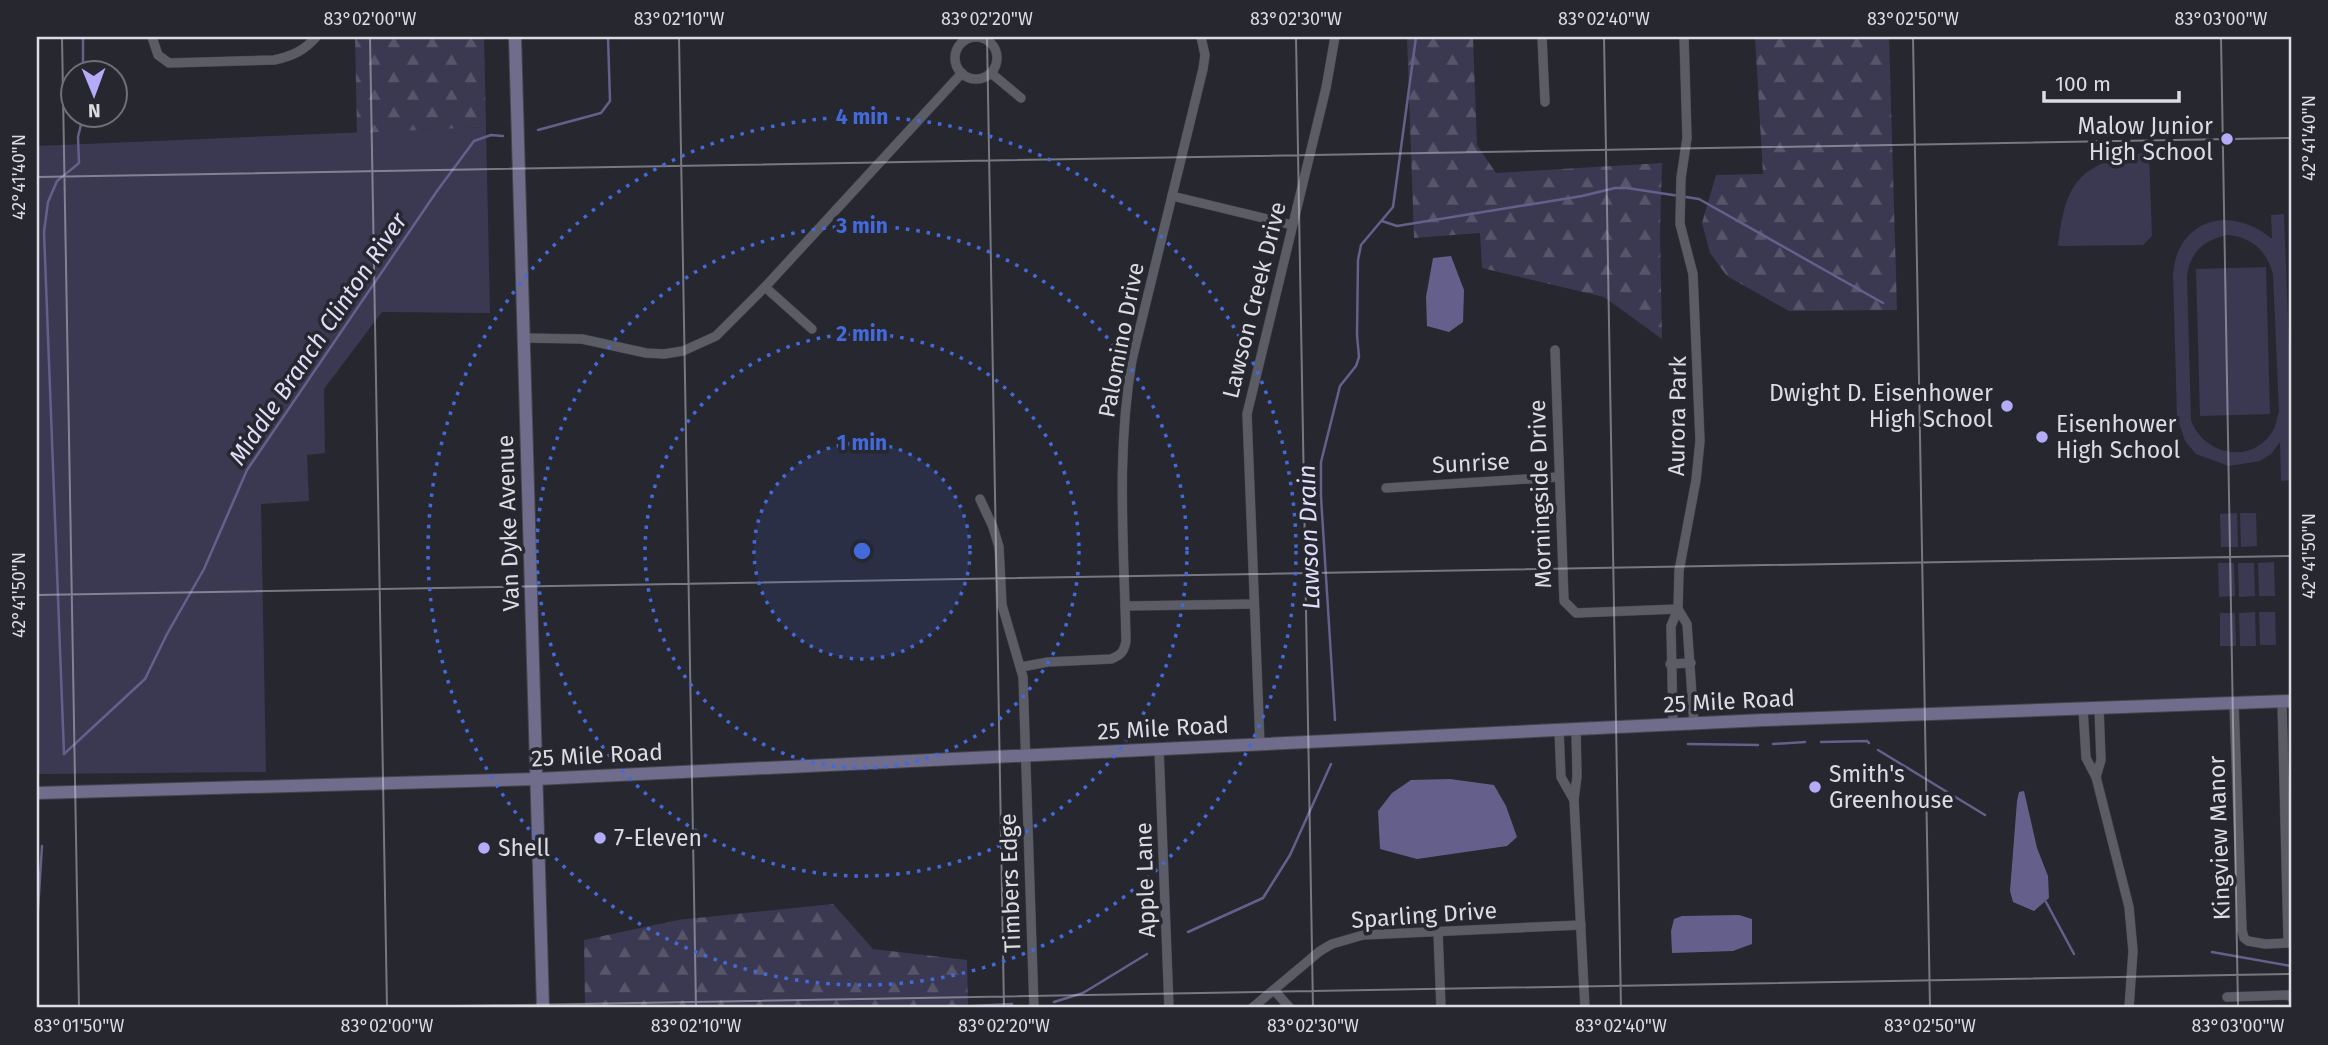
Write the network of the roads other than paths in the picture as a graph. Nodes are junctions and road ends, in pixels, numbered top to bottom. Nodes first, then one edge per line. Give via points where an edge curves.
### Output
1 (152, 37) edge
2 (316, 37) edge
3 (515, 37) edge
4 (1201, 37) edge
5 (1335, 37) edge
6 (1542, 37) edge
7 (1684, 37) edge
8 (993, 39) edge
9 (958, 40) edge
10 (962, 73) junction
11 (991, 73) junction
12 (1021, 98) dead end
13 (1545, 102) dead end
14 (1172, 196) junction
15 (1292, 225) junction
16 (765, 286) junction
17 (812, 329) dead end
18 (524, 338) junction
19 (1555, 350) dead end
20 (1558, 477) junction
21 (1386, 488) dead end
22 (980, 499) dead end
23 (1254, 604) junction
24 (1125, 606) junction
25 (1678, 609) junction
26 (1691, 663) junction
27 (1670, 664) junction
28 (1021, 667) junction
29 (2286, 701) edge
30 (2234, 703) junction
31 (2083, 708) junction
32 (2099, 708) junction
33 (1694, 724) junction
34 (1673, 725) junction
35 (1559, 730) junction
36 (1576, 730) junction
37 (1260, 744) junction
38 (1159, 749) junction
39 (1024, 755) junction
40 (2096, 777) junction
41 (536, 779) junction
42 (37, 793) edge
43 (1574, 800) junction
44 (1581, 925) junction
45 (1438, 932) junction
46 (1274, 990) junction
47 (2227, 997) dead end
48 (2291, 997) edge
49 (544, 1008) edge
50 (1034, 1008) edge
51 (1169, 1008) edge
52 (1252, 1008) edge
53 (1290, 1008) edge
54 (1441, 1008) edge
55 (1585, 1008) edge
56 (2129, 1008) edge

1 - 2 street via 158,55 169,63 274,60 306,48
3 - 18 street, Van Dyke Avenue
4 - 14 street, Palomino Drive via 1203,69
5 - 15 street, Lawson Creek Drive
6 - 13 street
7 - 25 street, Aurora Park via 1687,118 1680,224 1693,274 1700,442 1679,571
8 - 9 street
8 - 11 street via 997,55
9 - 10 street via 956,55
10 - 11 street via 973,78
10 - 16 street
11 - 12 street
14 - 15 street
14 - 24 street, Palomino Drive via 1125,401 1121,475
15 - 23 street, Lawson Creek Drive via 1247,414
16 - 17 street
16 - 18 street via 716,336 683,351 646,353 582,339
18 - 41 street, Van Dyke Avenue
19 - 20 street, Morningside Drive
20 - 21 street, Sunrise
20 - 25 street, Morningside Drive via 1564,601 1576,614
22 - 28 street, Timbers Edge via 999,547 1002,605
23 - 24 street
23 - 37 street, Lawson Creek Drive
24 - 28 street, Palomino Drive via 1126,641 1120,655
25 - 26 street, Aurora Park via 1687,624
25 - 27 street, Aurora Park via 1671,625
26 - 27 street
26 - 33 street, Aurora Park
27 - 34 street, Aurora Park
28 - 39 street, Timbers Edge
29 - 30 street, 25 Mile Road
29 - 30 street, Kingview Manor via 2288,939 2281,944 2248,941 2242,930
30 - 32 street, 25 Mile Road
31 - 32 street, 25 Mile Road
31 - 33 street, 25 Mile Road
31 - 40 street via 2086,758
32 - 40 street via 2101,760
33 - 34 street, 25 Mile Road
34 - 36 street, 25 Mile Road
35 - 36 street, 25 Mile Road
35 - 37 street, 25 Mile Road
35 - 43 street via 1561,777
36 - 43 street
37 - 38 street, 25 Mile Road
38 - 39 street, 25 Mile Road
38 - 51 street, Apple Lane
39 - 41 street, 25 Mile Road
39 - 50 street, Timbers Edge
40 - 56 street via 2129,907 2133,951
41 - 42 street, 25 Mile Road
41 - 49 street, Van Dyke Avenue
43 - 44 street
44 - 45 street, Sparling Drive
44 - 55 street
45 - 46 street, Sparling Drive via 1363,935 1332,944
45 - 54 street
46 - 52 street, Sparling Drive
46 - 53 street
47 - 48 street

